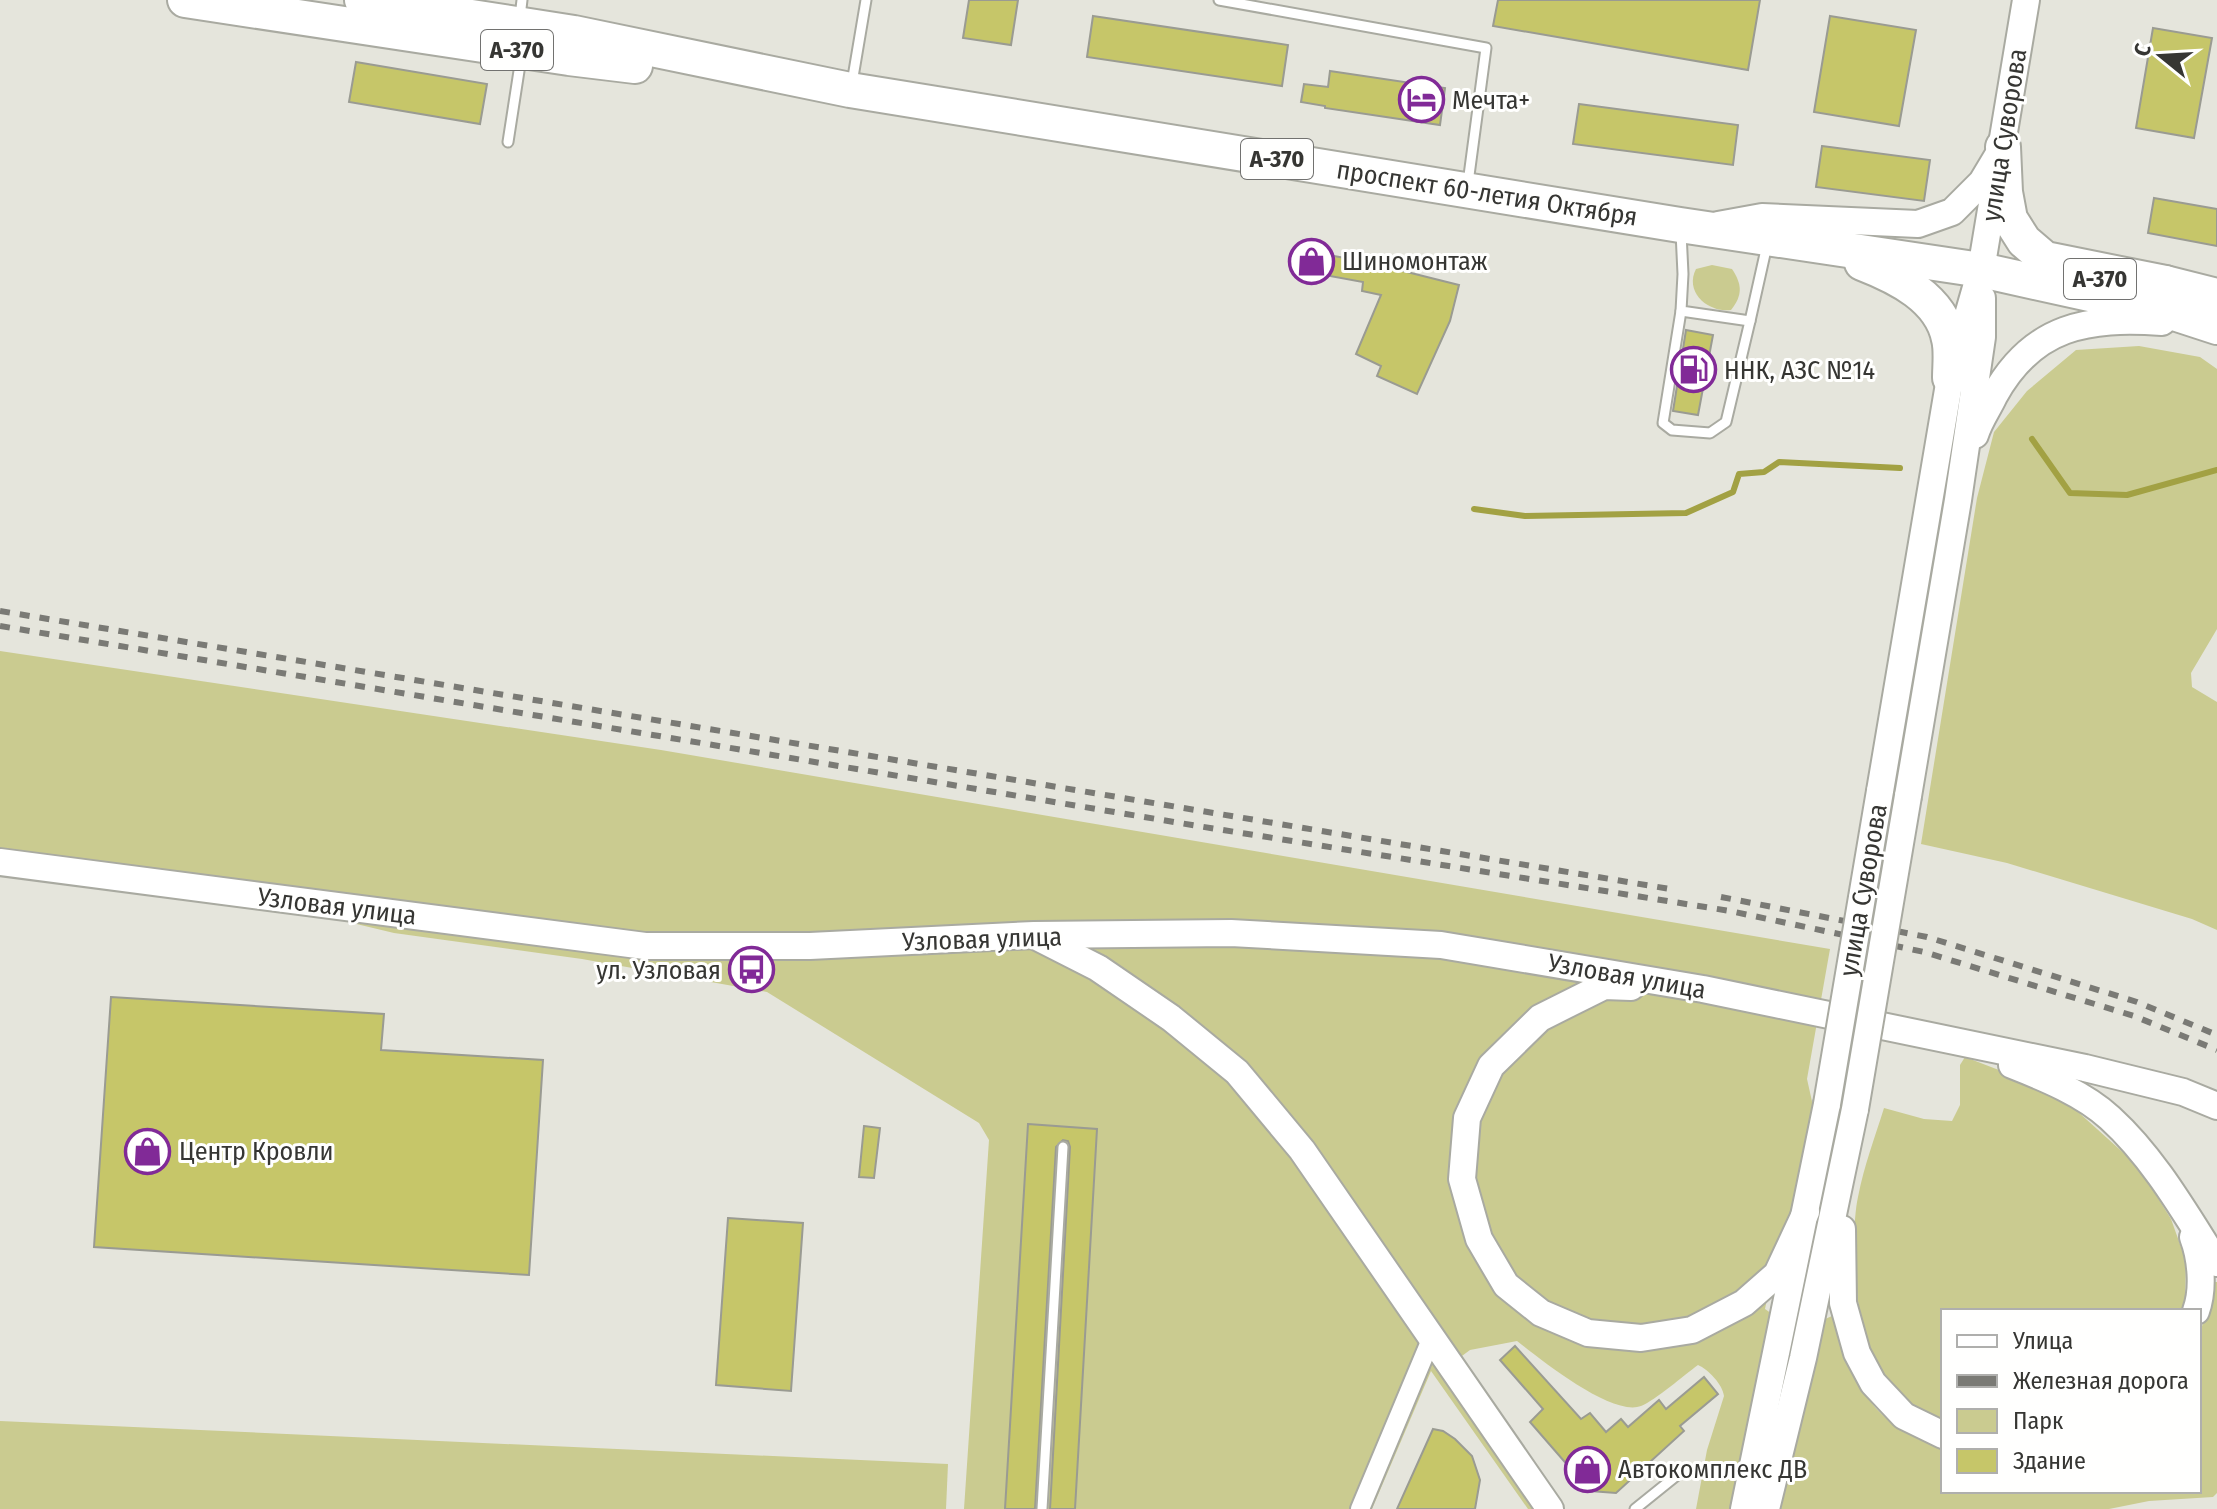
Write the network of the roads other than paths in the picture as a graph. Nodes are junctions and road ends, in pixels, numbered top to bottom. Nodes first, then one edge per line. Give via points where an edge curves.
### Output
1 (185, 0) edge
2 (362, 0) edge
3 (866, 0) edge
4 (1219, 0) edge
5 (2026, 0) edge
6 (521, 25) edge
7 (850, 90) junction
8 (508, 142) dead end
9 (2003, 147) junction
10 (1467, 190) junction
11 (1691, 227) junction
12 (1768, 238) junction
13 (1821, 246) junction
14 (1981, 270) junction
15 (2165, 283) junction
16 (1681, 311) junction
17 (2214, 316) edge
18 (1750, 321) junction
19 (1950, 378) junction
20 (1958, 500) junction
21 (0, 862) edge
22 (1034, 935) junction
23 (1537, 960) junction
24 (1703, 989) junction
25 (1540, 1018) junction
26 (1960, 1044) junction
27 (2217, 1106) edge
28 (1855, 1109) junction
29 (1063, 1147) dead end
30 (2182, 1208) junction
31 (1806, 1212) junction
32 (2217, 1263) edge
33 (2197, 1309) edge
34 (1432, 1337) junction
35 (1941, 1434) edge
36 (1676, 1476) dead end
37 (1042, 1509) edge
38 (1360, 1509) edge
39 (1550, 1509) edge
40 (1635, 1509) edge
41 (1744, 1509) edge
42 (1766, 1509) edge

1 - 6 highway, проспект 60-летия Октября / А-370
2 - 6 highway, проспект 60-летия Октября / А-370
3 - 7 lane
4 - 10 lane via 1486,48
5 - 9 street, улица Суворова
6 - 7 highway, проспект 60-летия Октября / А-370
6 - 8 lane
7 - 10 highway, проспект 60-летия Октября / А-370
9 - 11 street via 1982,182 1952,212 1918,224 1762,217
9 - 14 street, улица Суворова
9 - 15 highway via 2010,219 2045,259
10 - 11 highway, проспект 60-летия Октября / А-370
11 - 12 highway, проспект 60-летия Октября / А-370
11 - 16 lane
12 - 13 highway, проспект 60-летия Октября / А-370
12 - 18 lane
13 - 14 highway, проспект 60-летия Октября / А-370
13 - 19 highway via 1891,274 1919,293 1942,317 1950,341
14 - 15 highway, А-370
14 - 17 highway, А-370 via 2171,312
14 - 19 street, улица Суворова
14 - 20 street, улица Суворова via 1982,337
15 - 17 highway, А-370
16 - 18 lane
16 - 18 lane via 1663,423 1672,430 1710,433 1726,422
17 - 20 street via 2096,321 2057,333 2023,356 1977,429
19 - 31 street, улица Суворова, bridge
20 - 28 street, улица Суворова, bridge
21 - 22 street, Узловая улица via 645,946 810,946
22 - 23 street, Узловая улица via 1231,933 1441,945
22 - 34 street via 1098,968 1237,1072 1302,1150
23 - 24 street, Узловая улица
23 - 25 street via 1557,976 1562,989
24 - 25 street via 1604,986
24 - 26 street, Узловая улица
25 - 31 street via 1491,1066 1467,1118 1462,1179 1479,1239 1506,1285 1541,1313 1588,1333 1641,1338 1692,1330 1744,1303 1777,1274
26 - 27 street via 2085,1068 2183,1092
26 - 30 street via 2035,1074 2109,1116
28 - 35 street via 1842,1221 1843,1303 1857,1353 1873,1383 1904,1416
28 - 42 street, улица Суворова
29 - 37 lane
30 - 32 street
30 - 33 street via 2200,1255
31 - 41 street, улица Суворова
34 - 38 street
34 - 39 street
36 - 40 lane

